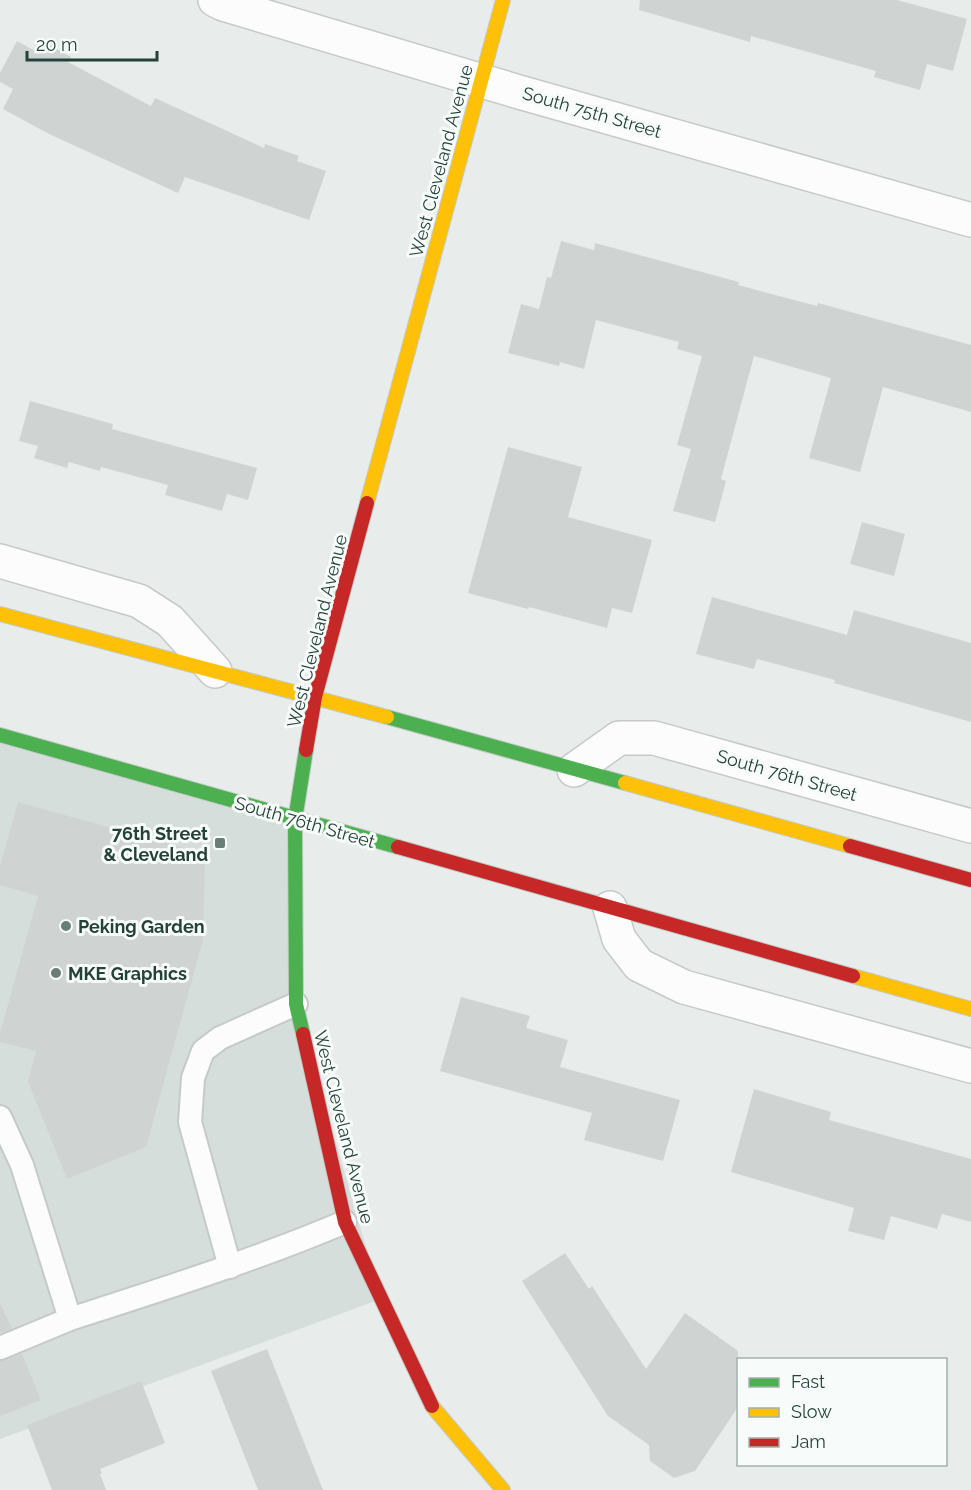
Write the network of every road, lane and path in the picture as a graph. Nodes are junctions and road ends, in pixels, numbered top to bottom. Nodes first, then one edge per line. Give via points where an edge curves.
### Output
1 (214, 0) edge
2 (503, 0) edge
3 (482, 80) junction
4 (971, 220) edge
5 (0, 561) edge
6 (0, 614) edge
7 (215, 671) junction
8 (315, 698) junction
9 (0, 735) edge
10 (574, 770) junction
11 (296, 820) junction
12 (971, 826) edge
13 (971, 880) edge
14 (610, 908) junction
15 (296, 1004) junction
16 (971, 1009) edge
17 (971, 1066) edge
18 (0, 1116) edge
19 (345, 1222) junction
20 (230, 1267) junction
21 (70, 1319) junction
22 (0, 1348) edge
23 (503, 1490) edge

1 - 3 street, South 75th Street
2 - 3 main road, West Cleveland Avenue
3 - 4 street, South 75th Street
3 - 8 main road, West Cleveland Avenue
5 - 7 street via 139,601 170,621
6 - 7 main road
7 - 8 main road
8 - 10 main road
8 - 11 main road, West Cleveland Avenue
9 - 11 main road, South 76th Street
10 - 12 street, South 76th Street via 619,738 654,738
10 - 13 main road
11 - 14 main road, South 76th Street
11 - 15 main road, West Cleveland Avenue
14 - 16 main road, South 76th Street
14 - 17 street via 619,939 639,965 684,987
15 - 19 main road, West Cleveland Avenue
15 - 20 lane via 220,1038 203,1051 193,1078 190,1122
18 - 21 lane via 22,1165
19 - 20 lane
19 - 23 main road, West Cleveland Avenue via 433,1408
20 - 21 lane
21 - 22 lane

